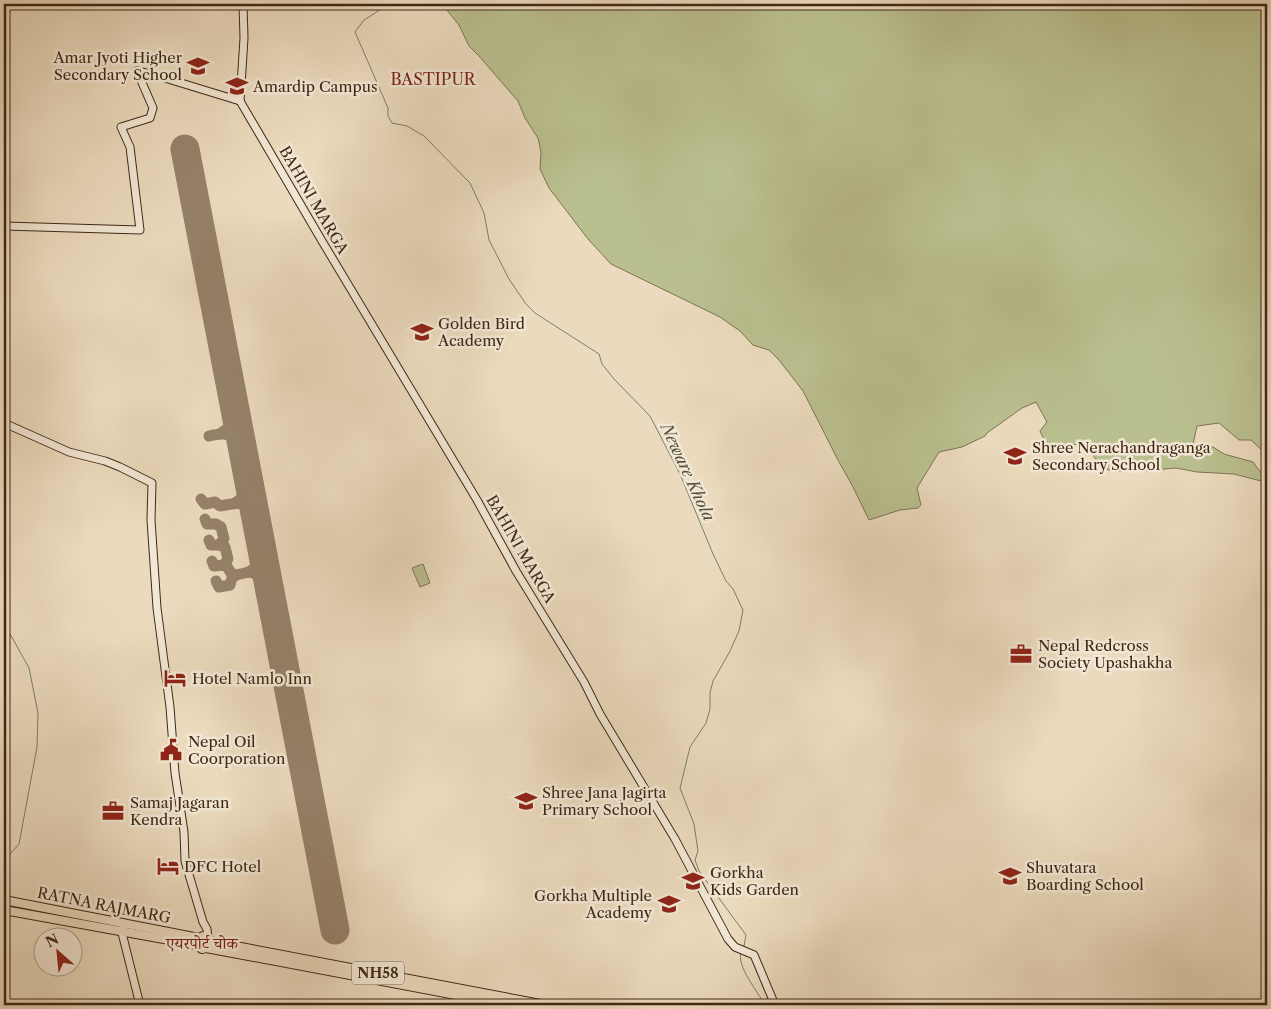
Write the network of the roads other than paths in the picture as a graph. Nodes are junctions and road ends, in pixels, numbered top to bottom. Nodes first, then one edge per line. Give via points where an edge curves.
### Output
1 (243, 4) edge
2 (240, 101) junction
3 (4, 226) edge
4 (4, 423) edge
5 (4, 900) edge
6 (4, 910) edge
7 (203, 922) junction
8 (124, 923) junction
9 (122, 933) junction
10 (198, 941) junction
11 (208, 943) junction
12 (140, 1005) edge
13 (509, 1005) edge
14 (546, 1005) edge
15 (775, 1005) edge

1 - 2 street
2 - 3 street via 137,72 152,112 150,118 120,127 130,146 140,230
2 - 15 street, BAHINI MARGA via 584,682 675,839 728,939 754,955
4 - 7 street via 69,452 120,467 152,483 157,608 185,862
5 - 8 main road, RATNA RAJMARG / NH58
6 - 9 main road, RATNA RAJMARG / NH58
7 - 10 street
7 - 11 street
8 - 9 street
8 - 10 main road, RATNA RAJMARG / NH58
9 - 10 main road, RATNA RAJMARG / NH58
9 - 12 street
10 - 11 main road, RATNA RAJMARG / NH58 via 203,936
10 - 11 main road, RATNA RAJMARG / NH58 via 199,948
11 - 13 main road, RATNA RAJMARG / NH58
11 - 14 main road, RATNA RAJMARG / NH58

